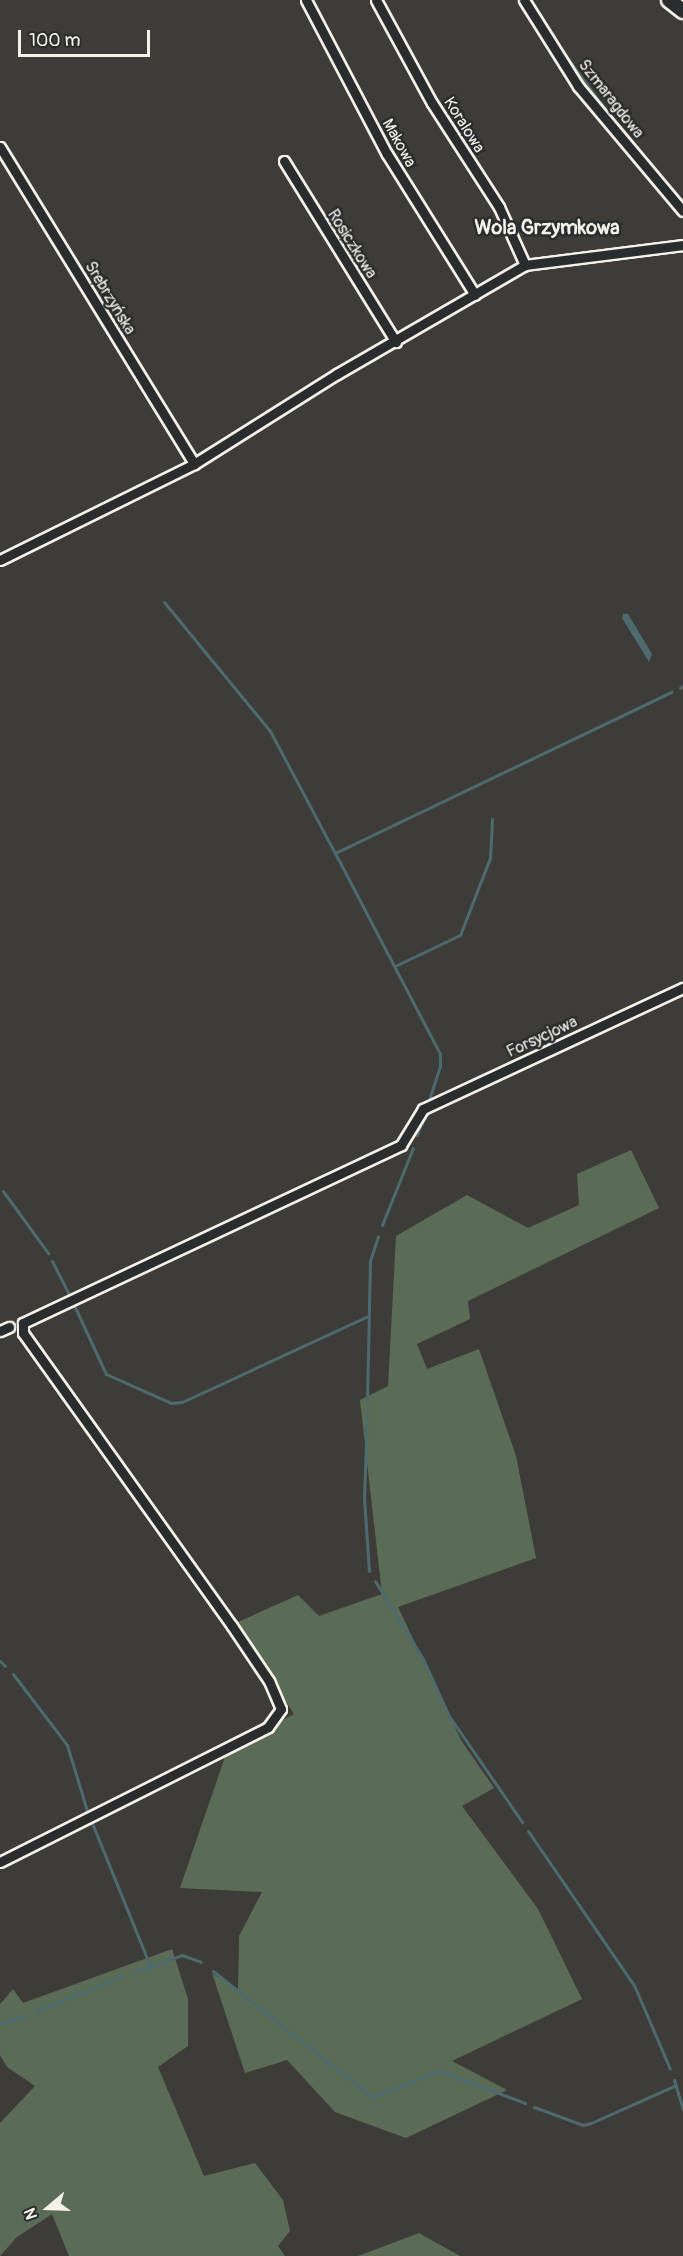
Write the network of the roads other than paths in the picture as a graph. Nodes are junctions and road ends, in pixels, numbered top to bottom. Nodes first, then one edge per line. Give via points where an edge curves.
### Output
1 (306, 0) edge
2 (376, 0) edge
3 (524, 0) edge
4 (669, 0) edge
5 (683, 11) edge
6 (0, 147) edge
7 (284, 161) dead end
8 (683, 211) edge
9 (683, 245) edge
10 (525, 265) junction
11 (476, 295) junction
12 (396, 342) junction
13 (194, 464) junction
14 (0, 560) edge
15 (683, 988) edge
16 (0, 1862) edge

1 - 11 street, Makowa via 387,154
2 - 10 street, Koralowa via 432,104 499,207
3 - 8 street, Szmaragdowa via 578,86
4 - 5 street
6 - 13 street, Srebrzyńska
7 - 12 street, Rosiczkowa
9 - 10 street
10 - 11 street
11 - 12 street
12 - 13 street via 337,374
13 - 14 street
15 - 16 street, Forsycjowa via 440,1101 416,1116 411,1132 401,1144 23,1323 23,1333 269,1681 281,1709 268,1727

